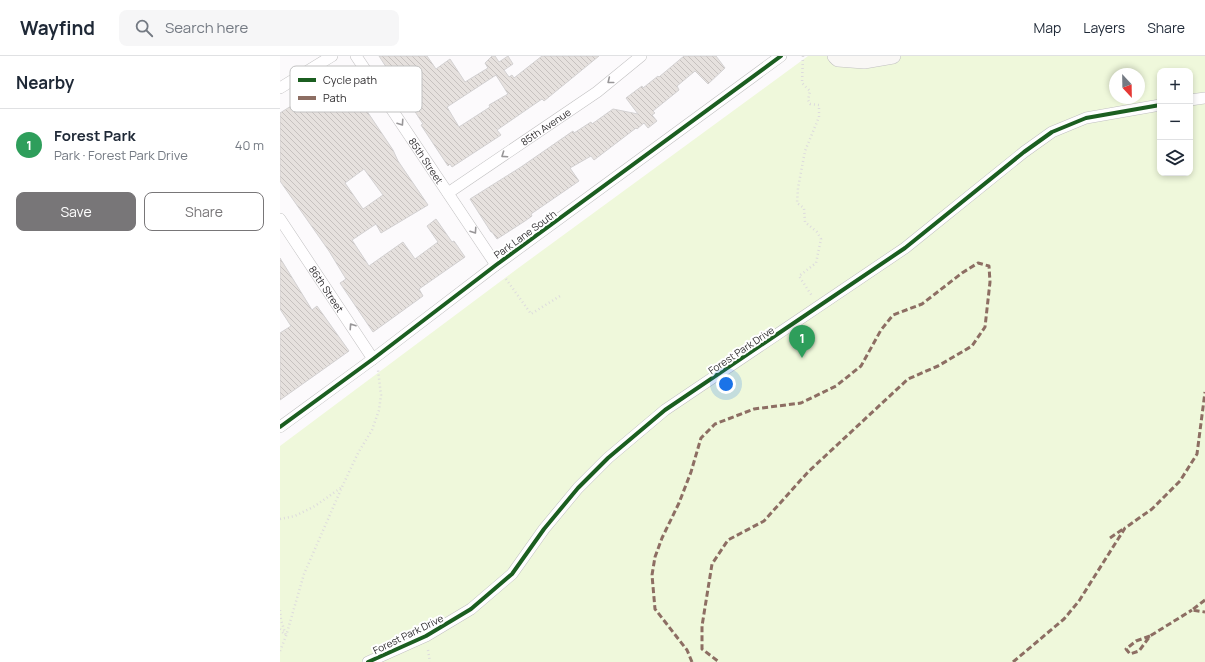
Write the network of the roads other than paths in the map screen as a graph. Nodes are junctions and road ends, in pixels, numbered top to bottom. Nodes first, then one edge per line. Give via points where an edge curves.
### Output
1 (332, 56) edge
2 (356, 56) edge
3 (641, 56) edge
4 (781, 56) edge
5 (834, 56) edge
6 (893, 56) edge
7 (316, 66) edge
8 (363, 66) edge
9 (290, 82) edge
10 (280, 88) edge
11 (1205, 98) edge
12 (1193, 100) edge
13 (1157, 106) edge
14 (394, 112) edge
15 (448, 193) junction
16 (280, 219) edge
17 (496, 265) junction
18 (373, 359) junction
19 (280, 427) edge
20 (368, 662) edge

1 - 7 street
2 -> 8 street, 85th Street
3 -> 15 street, 85th Avenue via 597,92
4 - 17 street, Park Lane South
5 - 6 street via 838,59 864,61
9 - 10 street
11 - 12 street
13 - 20 street, Forest Park Drive via 1086,118 1052,132 905,248 660,415 608,458 578,488 544,529 512,574 471,609 426,636
14 -> 15 street, 85th Street
15 -> 17 street, 85th Street
18 -> 16 street, 86th Street
17 - 18 street, Park Lane South
18 - 19 street, Park Lane South

